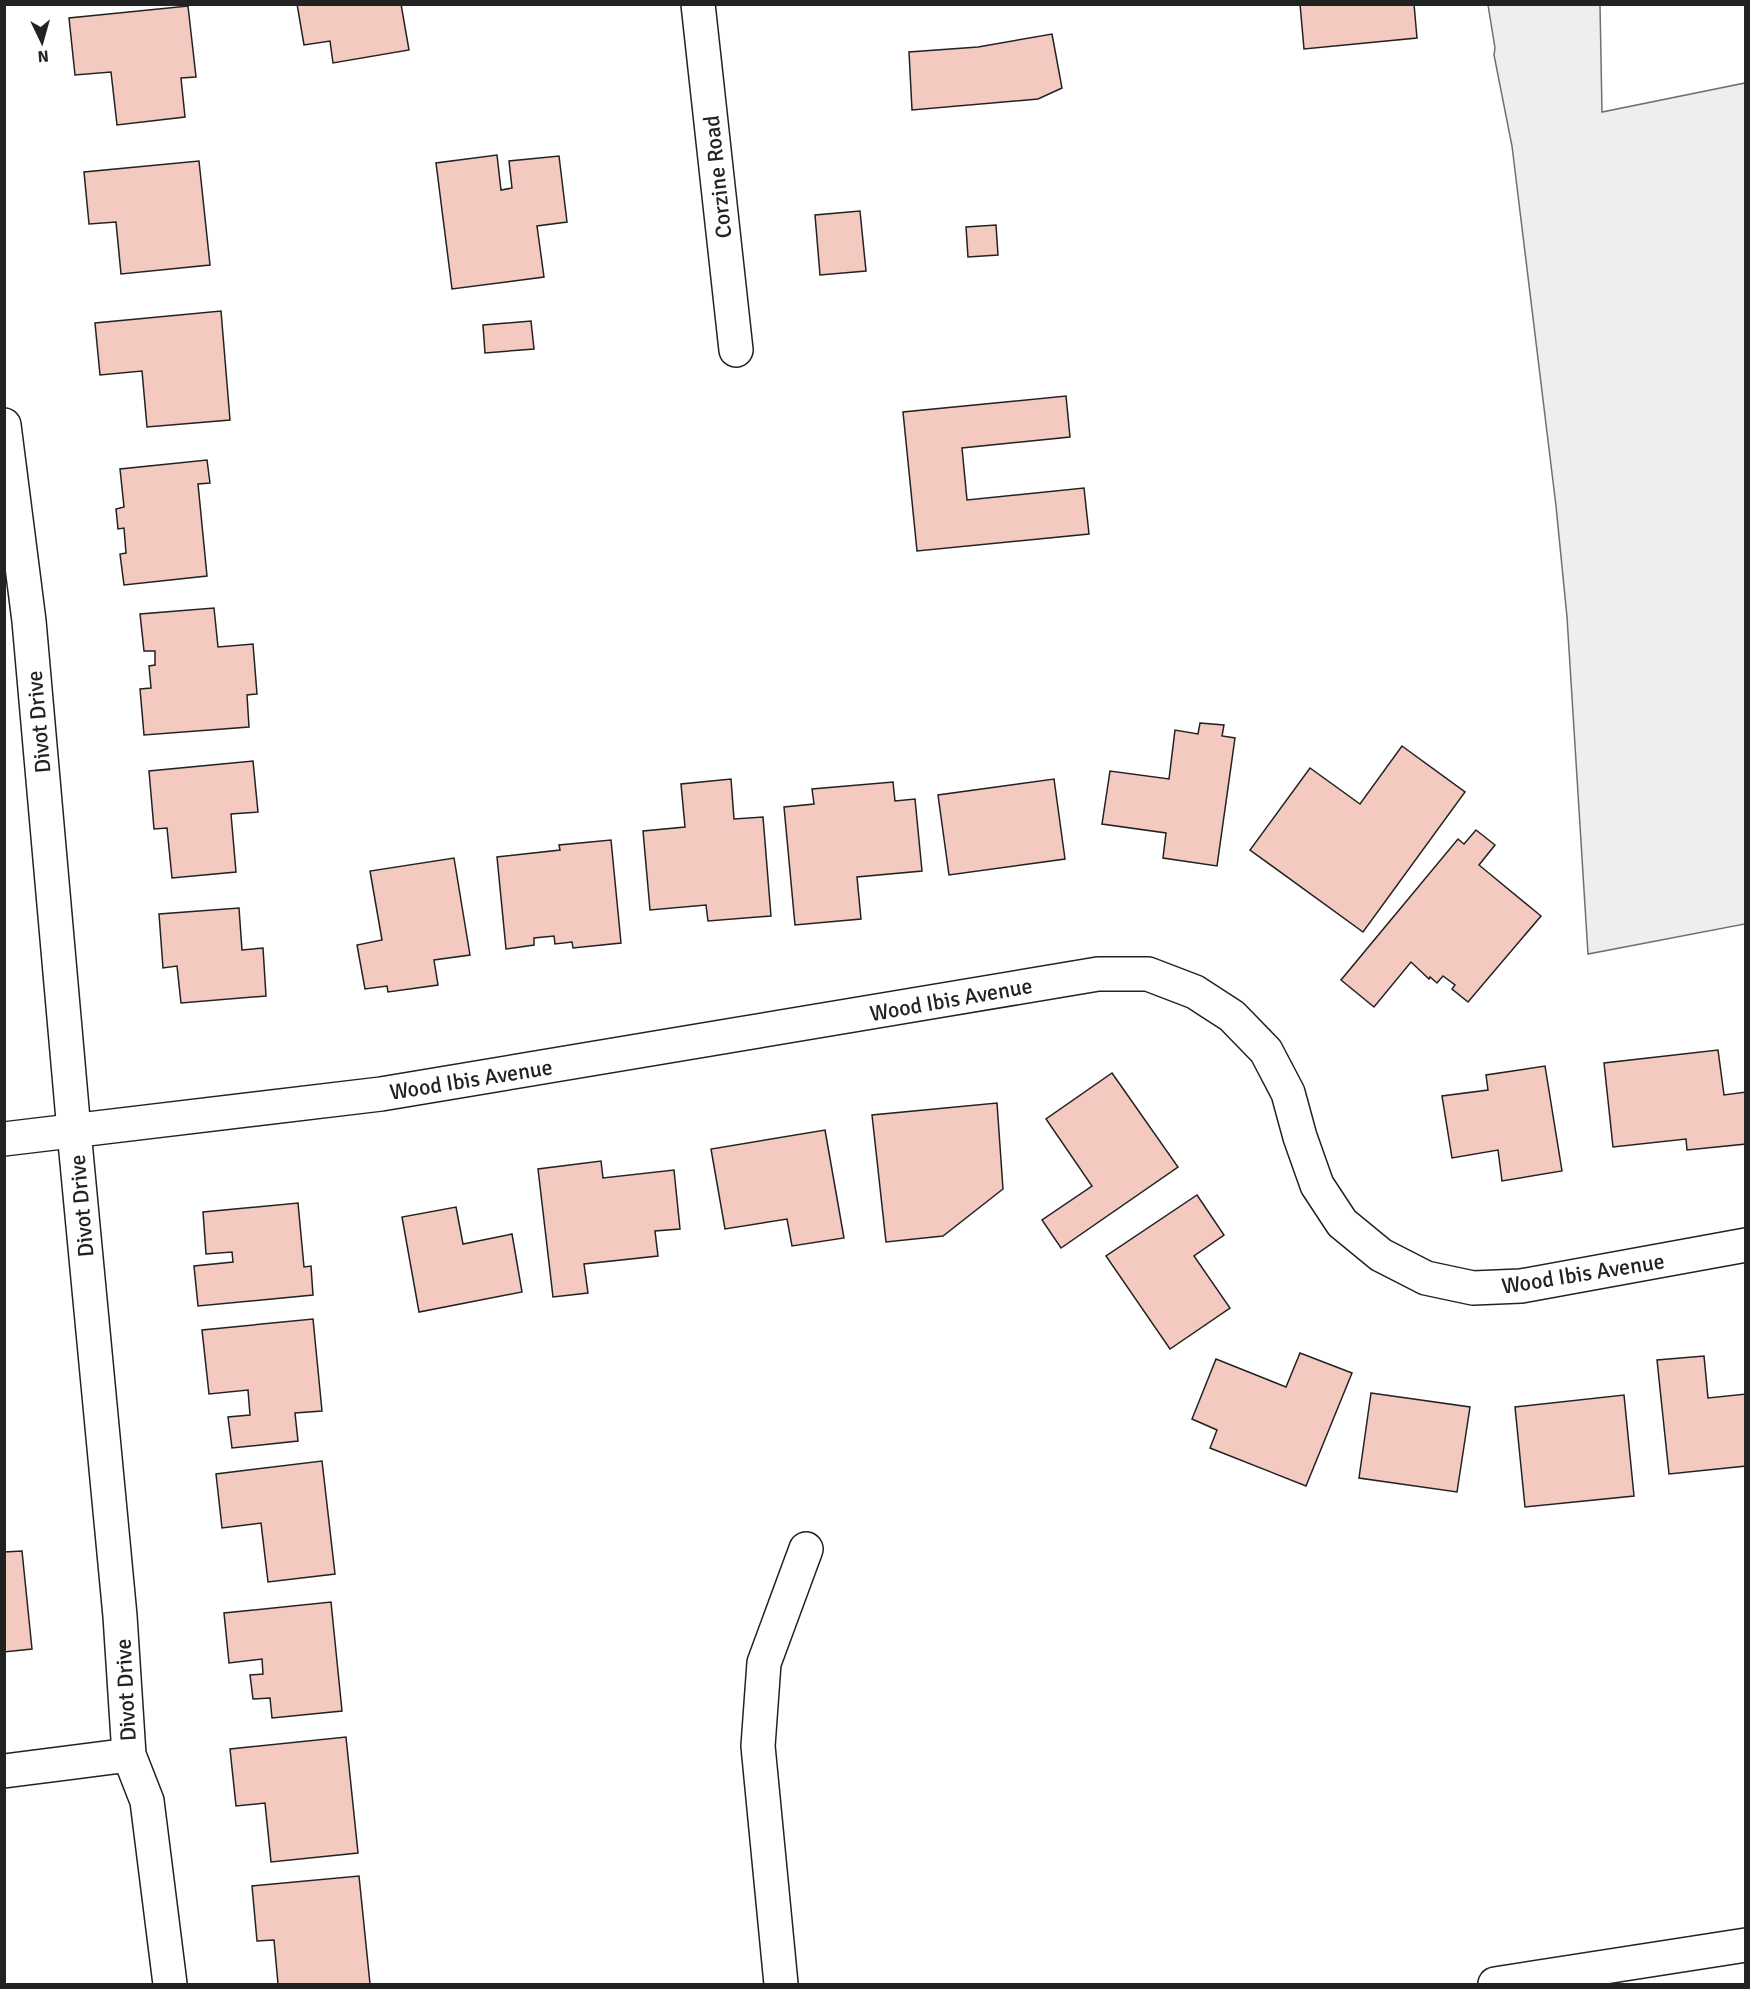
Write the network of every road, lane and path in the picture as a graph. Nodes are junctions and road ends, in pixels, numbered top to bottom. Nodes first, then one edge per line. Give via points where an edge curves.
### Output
1 (698, 4) edge
2 (736, 351) dead end
3 (4, 425) edge
4 (74, 1131) junction
5 (4, 1139) edge
6 (1746, 1245) edge
7 (806, 1549) dead end
8 (129, 1755) junction
9 (4, 1771) edge
10 (1746, 1945) edge
11 (170, 1984) edge
12 (781, 1984) edge
13 (1495, 1984) edge

1 - 2 street, Corzine Road
3 - 4 street, Divot Drive via 29,621
4 - 5 street, Wood Ibis Avenue
4 - 6 street, Wood Ibis Avenue via 381,1094 1098,974 1148,974 1195,992 1232,1016 1266,1051 1288,1093 1317,1185 1342,1223 1381,1255 1426,1278 1473,1288 1521,1286
4 - 8 street, Divot Drive via 120,1616
7 - 12 street via 764,1663 758,1746
8 - 9 street
8 - 11 street, Divot Drive via 147,1801
10 - 13 street

